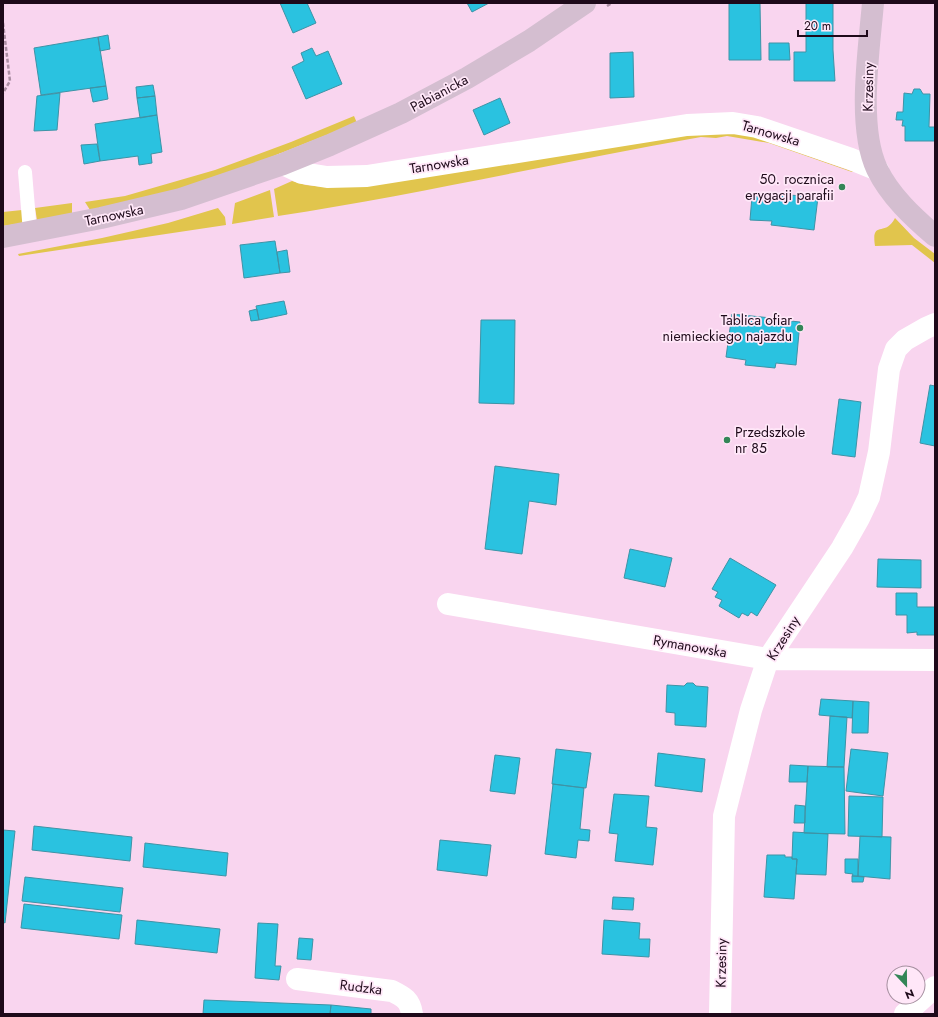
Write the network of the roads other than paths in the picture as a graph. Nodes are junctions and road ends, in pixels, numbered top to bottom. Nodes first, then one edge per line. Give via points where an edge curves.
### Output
1 (585, 3) edge
2 (873, 3) edge
3 (283, 164) junction
4 (878, 170) junction
5 (25, 172) dead end
6 (30, 232) junction
7 (935, 236) edge
8 (3, 237) edge
9 (935, 324) edge
10 (448, 604) dead end
11 (768, 659) junction
12 (935, 660) edge
13 (297, 979) dead end
14 (935, 987) edge
15 (412, 1014) edge
16 (720, 1014) edge
17 (905, 1014) edge

1 - 3 street, Pabianicka via 522,45 408,110
2 - 4 street, Krzesiny via 867,72 867,114 871,152
3 - 4 street, Tarnowska via 302,173 327,177 367,176 687,125 733,123 757,127 788,137
3 - 6 street, Tarnowska via 174,201
4 - 7 street, Krzesiny via 888,188 910,214
5 - 6 lane
6 - 8 street, Tarnowska
9 - 11 street, Krzesiny via 905,340 896,349 889,369 879,452 869,497 842,548
10 - 11 street, Rymanowska
11 - 12 street, Rymanowska
11 - 16 street, Krzesiny via 751,710 724,816
13 - 15 street, Rudzka via 392,991 410,1004
14 - 17 street

